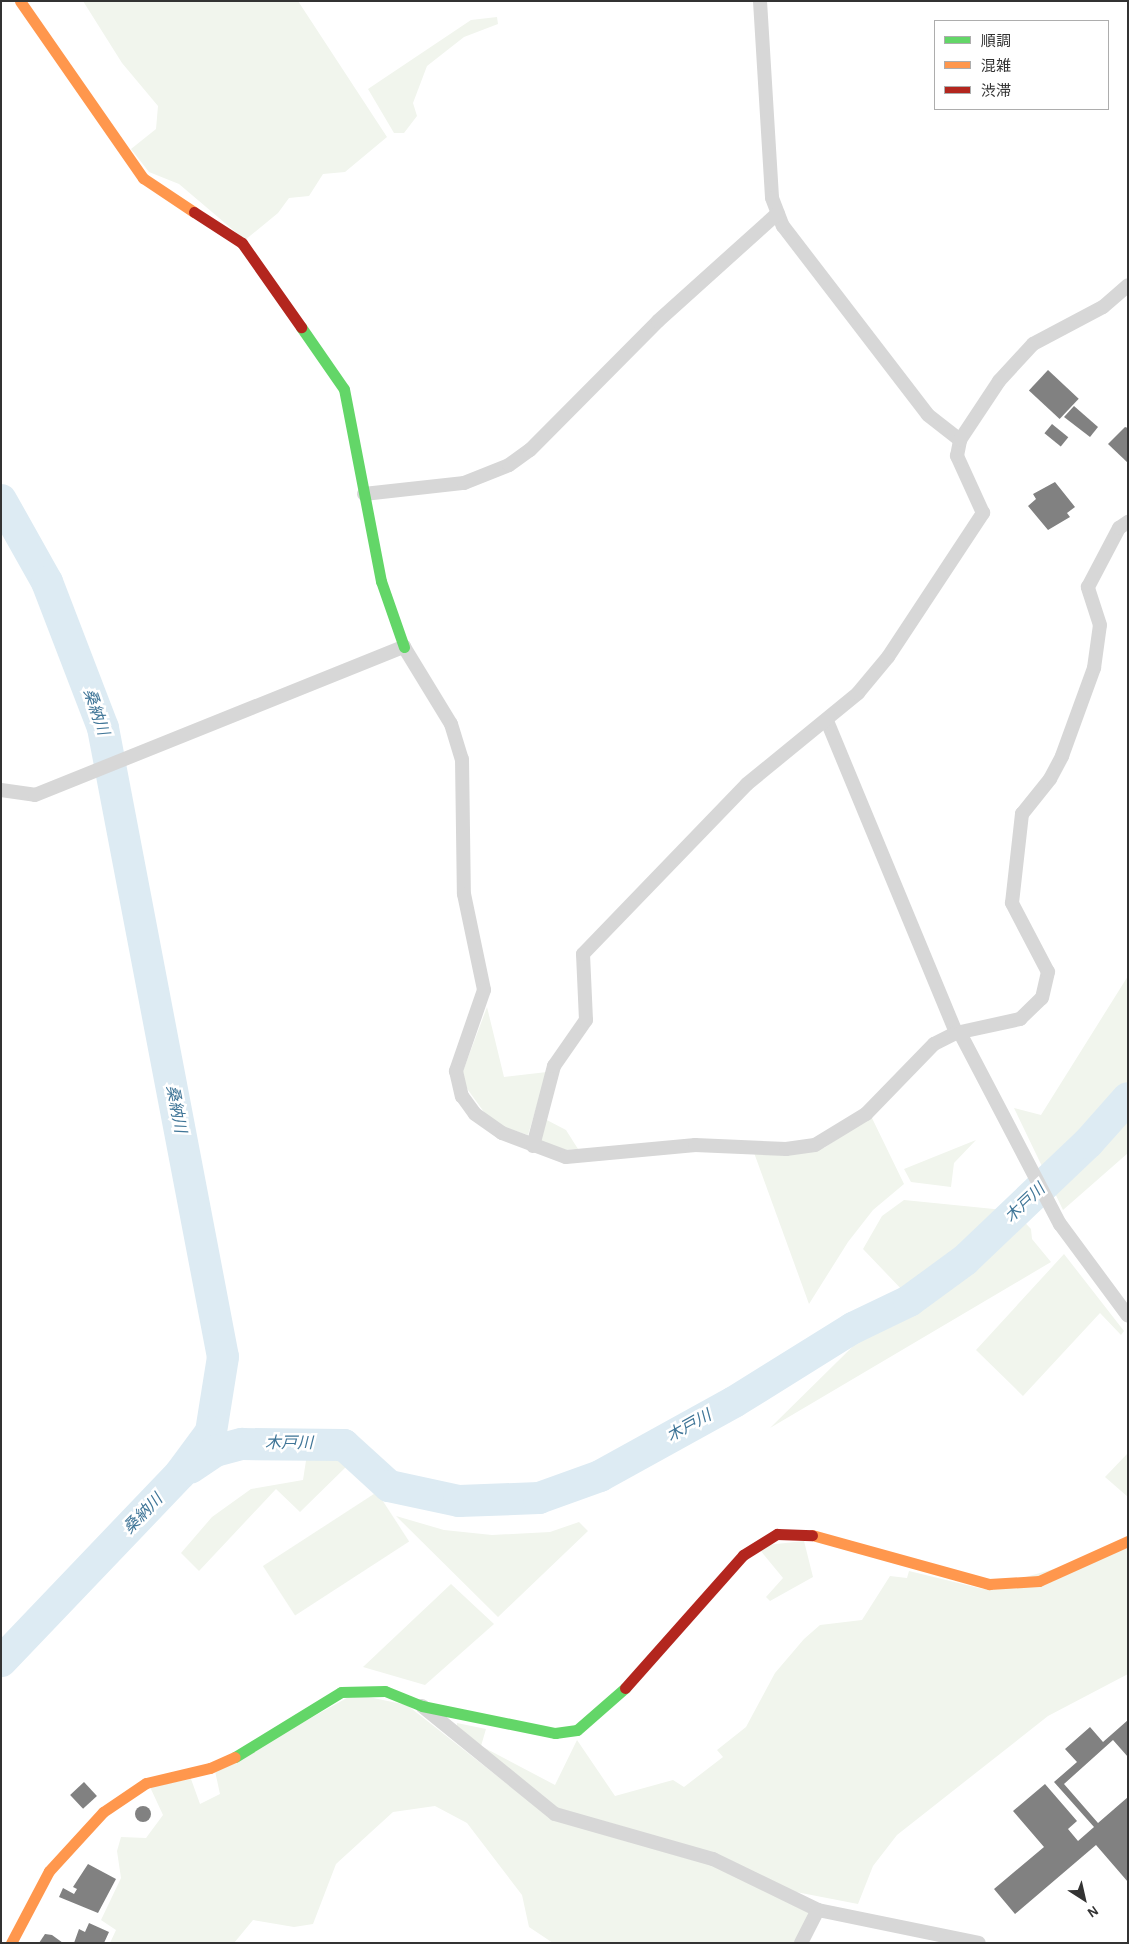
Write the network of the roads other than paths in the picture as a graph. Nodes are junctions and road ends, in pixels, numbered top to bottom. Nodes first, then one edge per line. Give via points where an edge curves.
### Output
1 (20, 1) edge
2 (760, 1) edge
3 (778, 213) junction
4 (1128, 285) edge
5 (960, 440) junction
6 (364, 494) junction
7 (1128, 522) edge
8 (404, 646) junction
9 (827, 720) junction
10 (1, 790) edge
11 (958, 1033) junction
12 (533, 1146) junction
13 (1128, 1316) edge
14 (1128, 1542) edge
15 (422, 1706) junction
16 (818, 1910) junction
17 (11, 1943) edge
18 (801, 1943) edge
19 (978, 1943) edge

1 - 6 street via 143,178 242,243 320,350 344,389
2 - 3 street via 772,198
3 - 5 street via 783,226 928,415
3 - 6 street via 658,321 530,450 508,465 464,483
4 - 5 street via 1102,307 1033,344 999,381
5 - 9 street via 957,456 982,505 979,524 888,657
6 - 8 street via 381,581
7 - 11 street via 1119,528 1088,587 1100,625 1094,668 1062,756 1050,779 1022,814 1012,903 1048,972 1046,991 1035,1009 1020,1019
8 - 10 street via 36,795
8 - 12 street via 451,724 462,759 464,894 484,990 480,1013 459,1052 457,1082 475,1114 502,1133
9 - 11 street
9 - 12 street via 790,745 747,784 583,954 586,1020 554,1066
11 - 12 street via 916,1059 866,1114 815,1145 786,1149 694,1145 566,1157
11 - 13 street via 1060,1224
14 - 15 street via 1039,1581 998,1584 816,1535 777,1534 743,1555 624,1689 577,1730 541,1732
15 - 16 street via 555,1814 713,1859
15 - 17 street via 385,1691 341,1692 231,1758 146,1783 103,1812 64,1850
16 - 18 street
16 - 19 street

